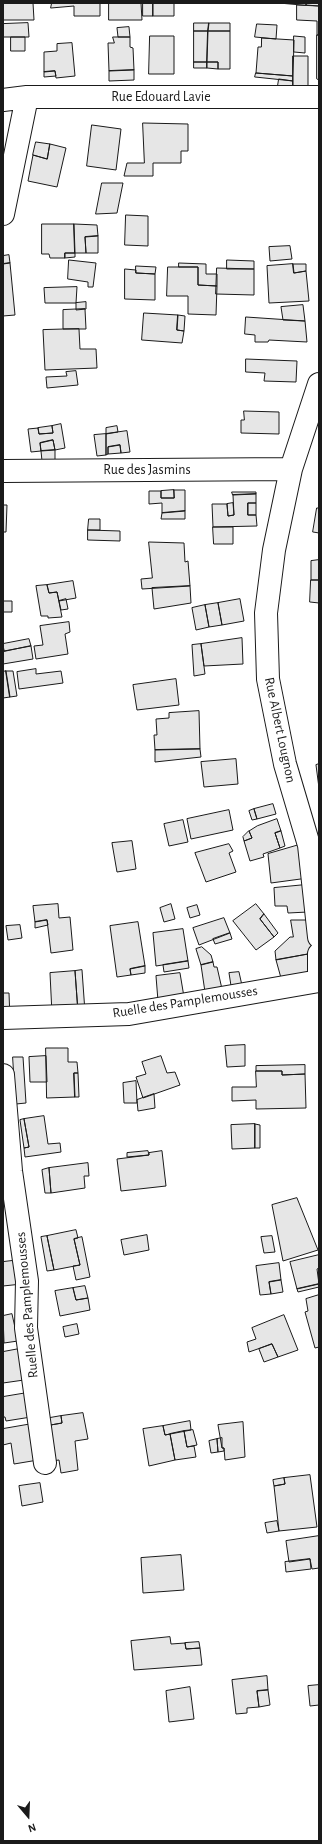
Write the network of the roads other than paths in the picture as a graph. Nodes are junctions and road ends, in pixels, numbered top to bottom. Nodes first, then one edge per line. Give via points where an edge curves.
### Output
1 (28, 97) junction
2 (319, 97) edge
3 (3, 100) edge
4 (3, 214) edge
5 (319, 384) edge
6 (291, 469) junction
7 (3, 471) edge
8 (319, 937) edge
9 (319, 954) edge
10 (319, 969) edge
11 (319, 972) edge
12 (319, 981) edge
13 (3, 1018) edge
14 (3, 1075) edge
15 (45, 1462) dead end

1 - 2 street, Rue Edouard Lavie
1 - 3 street, Rue Edouard Lavie
1 - 4 street
5 - 6 street, Rue Albert Lougnon
6 - 7 street, Rue des Jasmins
6 - 8 street, Rue Albert Lougnon via 274,550 266,613 268,679 285,764 309,844
9 - 10 street
10 - 11 street
12 - 13 street, Ruelle des Pamplemousses via 129,1014
14 - 15 street, Ruelle des Pamplemousses via 11,1171 27,1281 26,1328

